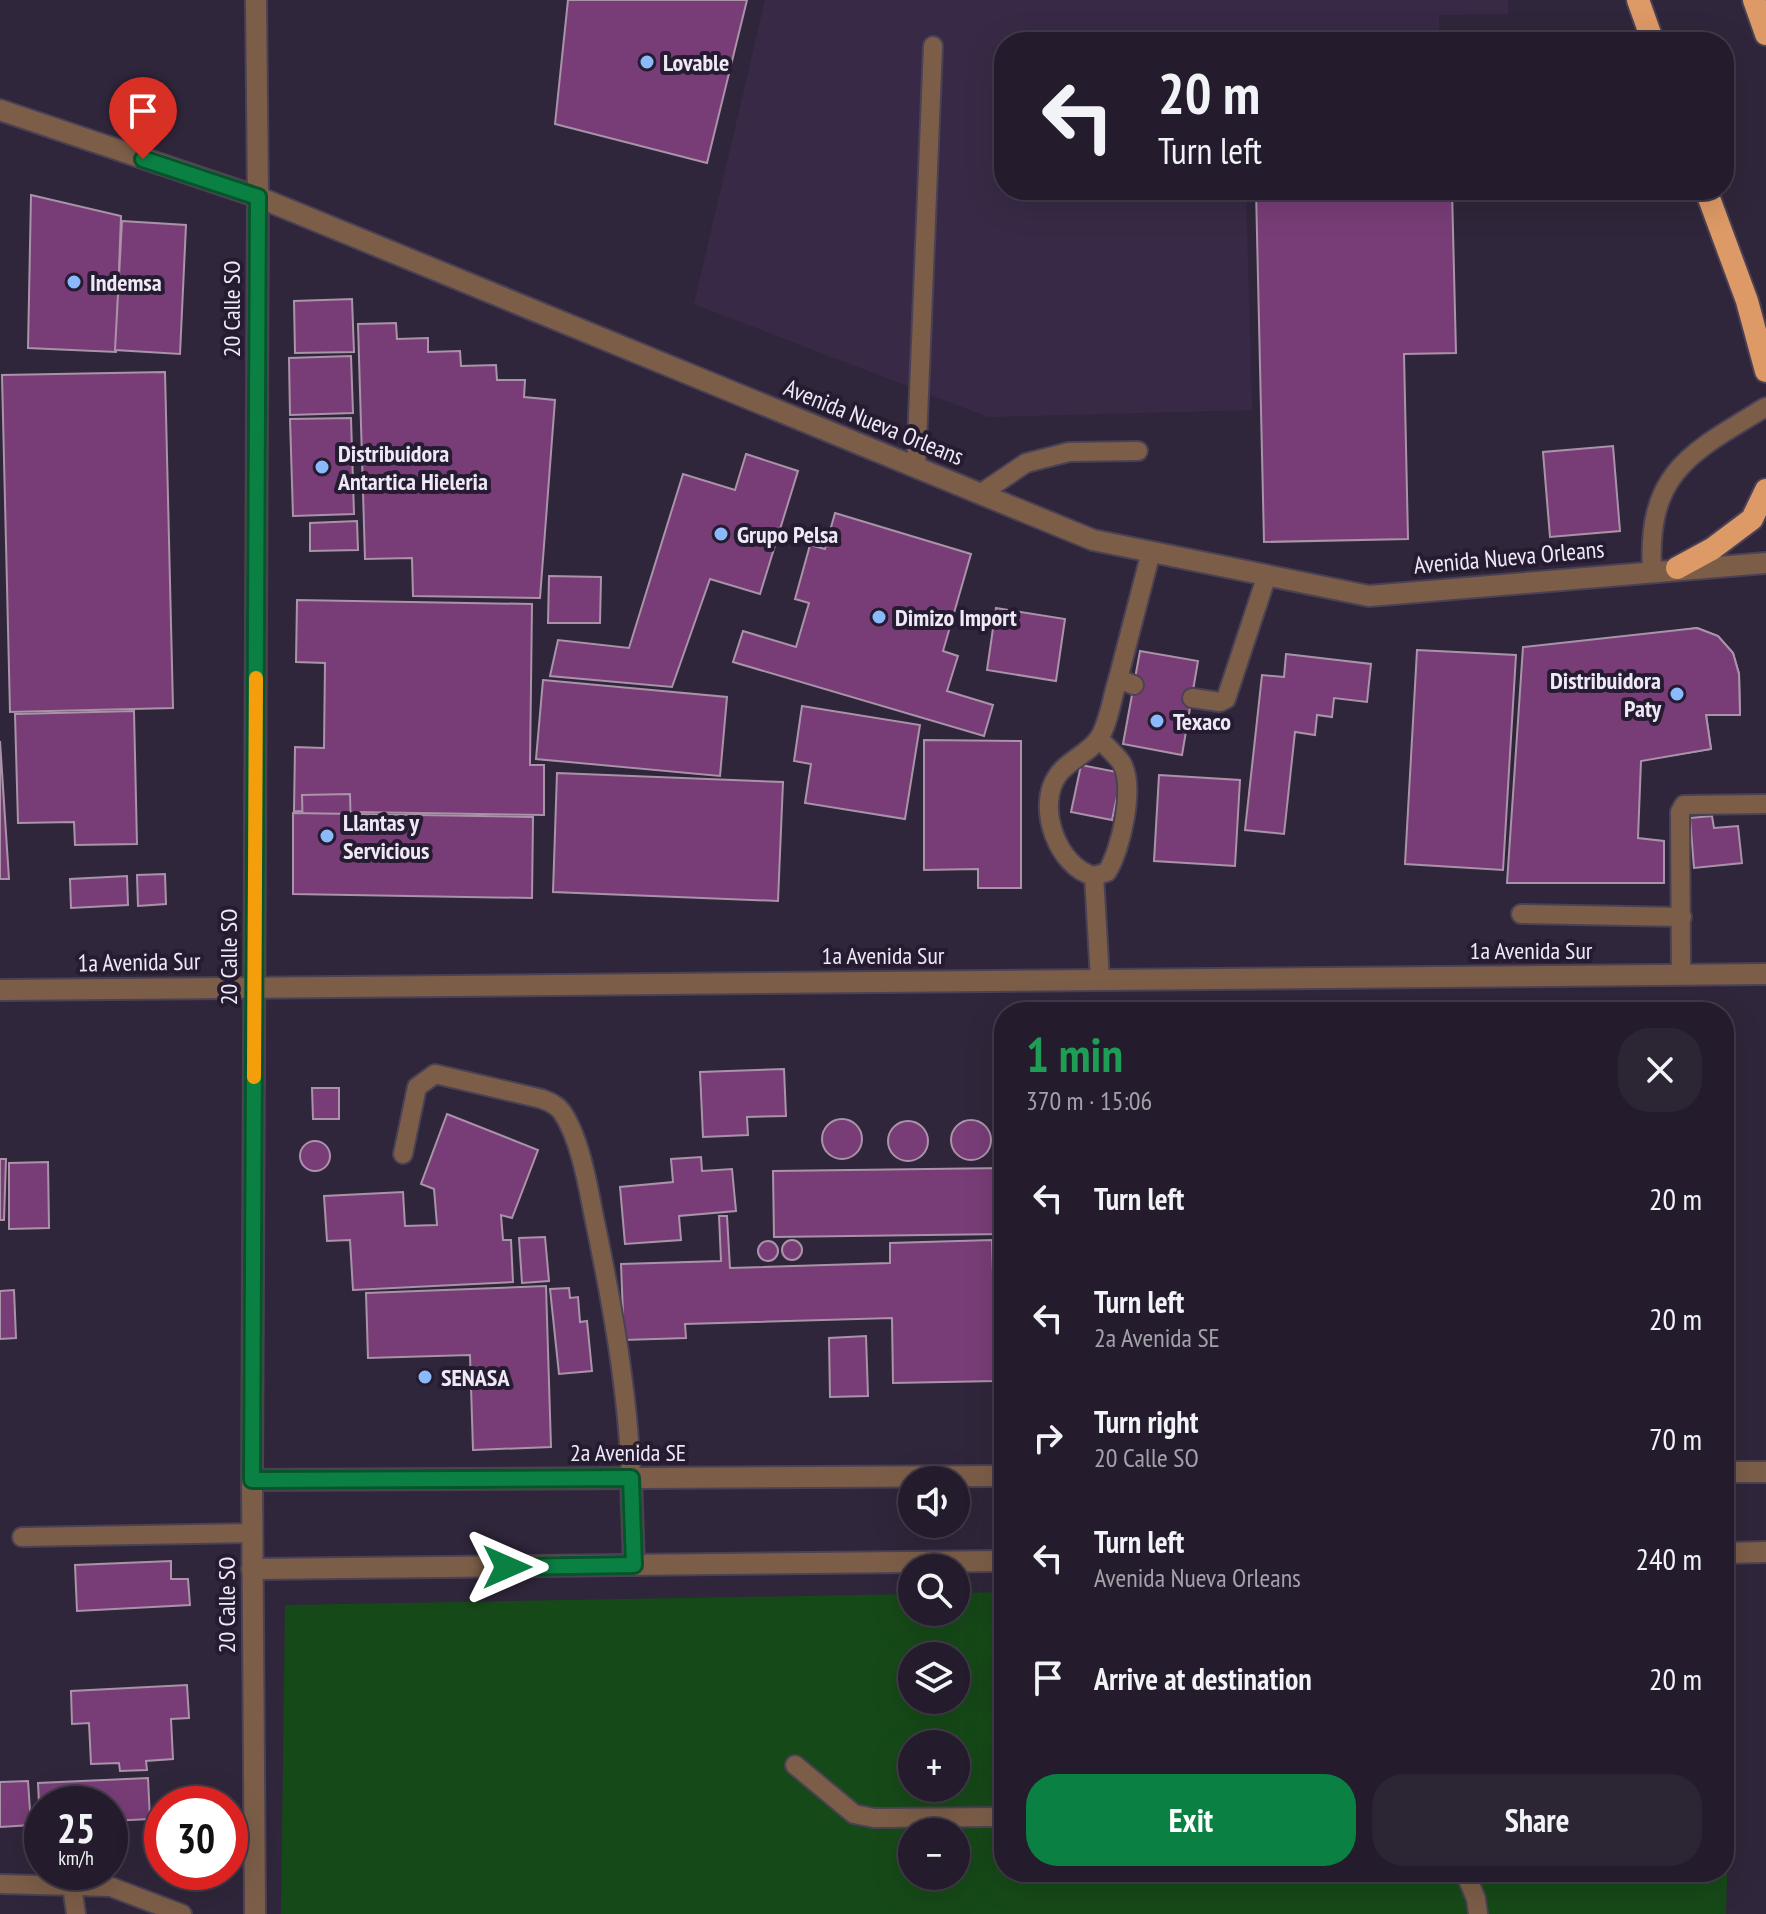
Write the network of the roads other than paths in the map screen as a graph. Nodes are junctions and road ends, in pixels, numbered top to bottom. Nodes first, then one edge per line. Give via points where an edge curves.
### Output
1 (256, 0) edge
2 (1638, 0) edge
3 (1754, 0) edge
4 (1649, 32) edge
5 (1766, 33) edge
6 (933, 46) dead end
7 (0, 110) edge
8 (258, 197) junction
9 (1710, 200) edge
10 (1766, 371) edge
11 (1766, 407) edge
12 (1138, 451) dead end
13 (916, 467) junction
14 (1766, 490) edge
15 (980, 494) junction
16 (1151, 552) junction
17 (1766, 563) edge
18 (1677, 568) junction
19 (1652, 570) junction
20 (1267, 575) junction
21 (1192, 698) dead end
22 (1099, 739) junction
23 (1766, 804) edge
24 (1094, 876) junction
25 (1521, 914) dead end
26 (1682, 917) junction
27 (1766, 974) edge
28 (1681, 975) junction
29 (1100, 979) junction
30 (254, 986) junction
31 (0, 990) edge
32 (403, 1154) dead end
33 (1734, 1472) edge
34 (1766, 1472) edge
35 (994, 1476) edge
36 (631, 1478) junction
37 (252, 1480) junction
38 (252, 1533) junction
39 (22, 1537) dead end
40 (1766, 1552) edge
41 (1734, 1553) edge
42 (994, 1561) edge
43 (634, 1565) junction
44 (252, 1569) junction
45 (795, 1765) dead end
46 (994, 1817) edge
47 (1469, 1882) edge
48 (0, 1884) edge
49 (24, 1885) edge
50 (73, 1890) edge
51 (119, 1890) edge
52 (76, 1914) edge
53 (182, 1914) edge
54 (255, 1914) edge
55 (1478, 1914) edge

1 - 8 street, 20 Calle SO
2 - 4 highway
3 - 5 highway
6 - 13 lane
7 - 8 street, Avenida Nueva Orleans
8 - 13 street, Avenida Nueva Orleans
8 - 30 street, 20 Calle SO
9 - 10 highway
11 - 19 lane via 1688,456 1658,500 1650,533
12 - 15 lane via 1069,452 1026,463
13 - 15 street, Avenida Nueva Orleans
14 - 18 highway via 1752,519
15 - 16 street, Avenida Nueva Orleans via 1093,540
16 - 20 street, Avenida Nueva Orleans
16 - 22 lane via 1126,682
17 - 18 street, Avenida Nueva Orleans
18 - 19 street, Avenida Nueva Orleans
19 - 20 street, Avenida Nueva Orleans via 1369,596
20 - 21 lane via 1226,699
22 - 24 lane via 1122,763 1128,783 1114,861 1107,872
22 - 24 lane via 1057,775 1049,794 1053,831 1068,860 1076,870
23 - 26 lane via 1684,805
24 - 29 lane
25 - 26 lane
26 - 28 lane
27 - 28 street, 1a Avenida Sur
28 - 29 street, 1a Avenida Sur
29 - 30 street, 1a Avenida Sur
30 - 31 street, 1a Avenida Sur
30 - 37 street, 20 Calle SO
32 - 36 lane via 417,1087 435,1074 542,1099 565,1116 584,1169 601,1250 629,1432
33 - 34 street
35 - 36 street, 2a Avenida SE
36 - 37 street, 2a Avenida SE
36 - 43 street
37 - 38 street, 20 Calle SO
38 - 39 lane
38 - 44 street, 20 Calle SO
40 - 41 street
42 - 43 street
43 - 44 street
44 - 54 street, 20 Calle SO
45 - 46 lane via 854,1814
47 - 55 lane
48 - 49 lane
50 - 52 lane
51 - 53 lane

